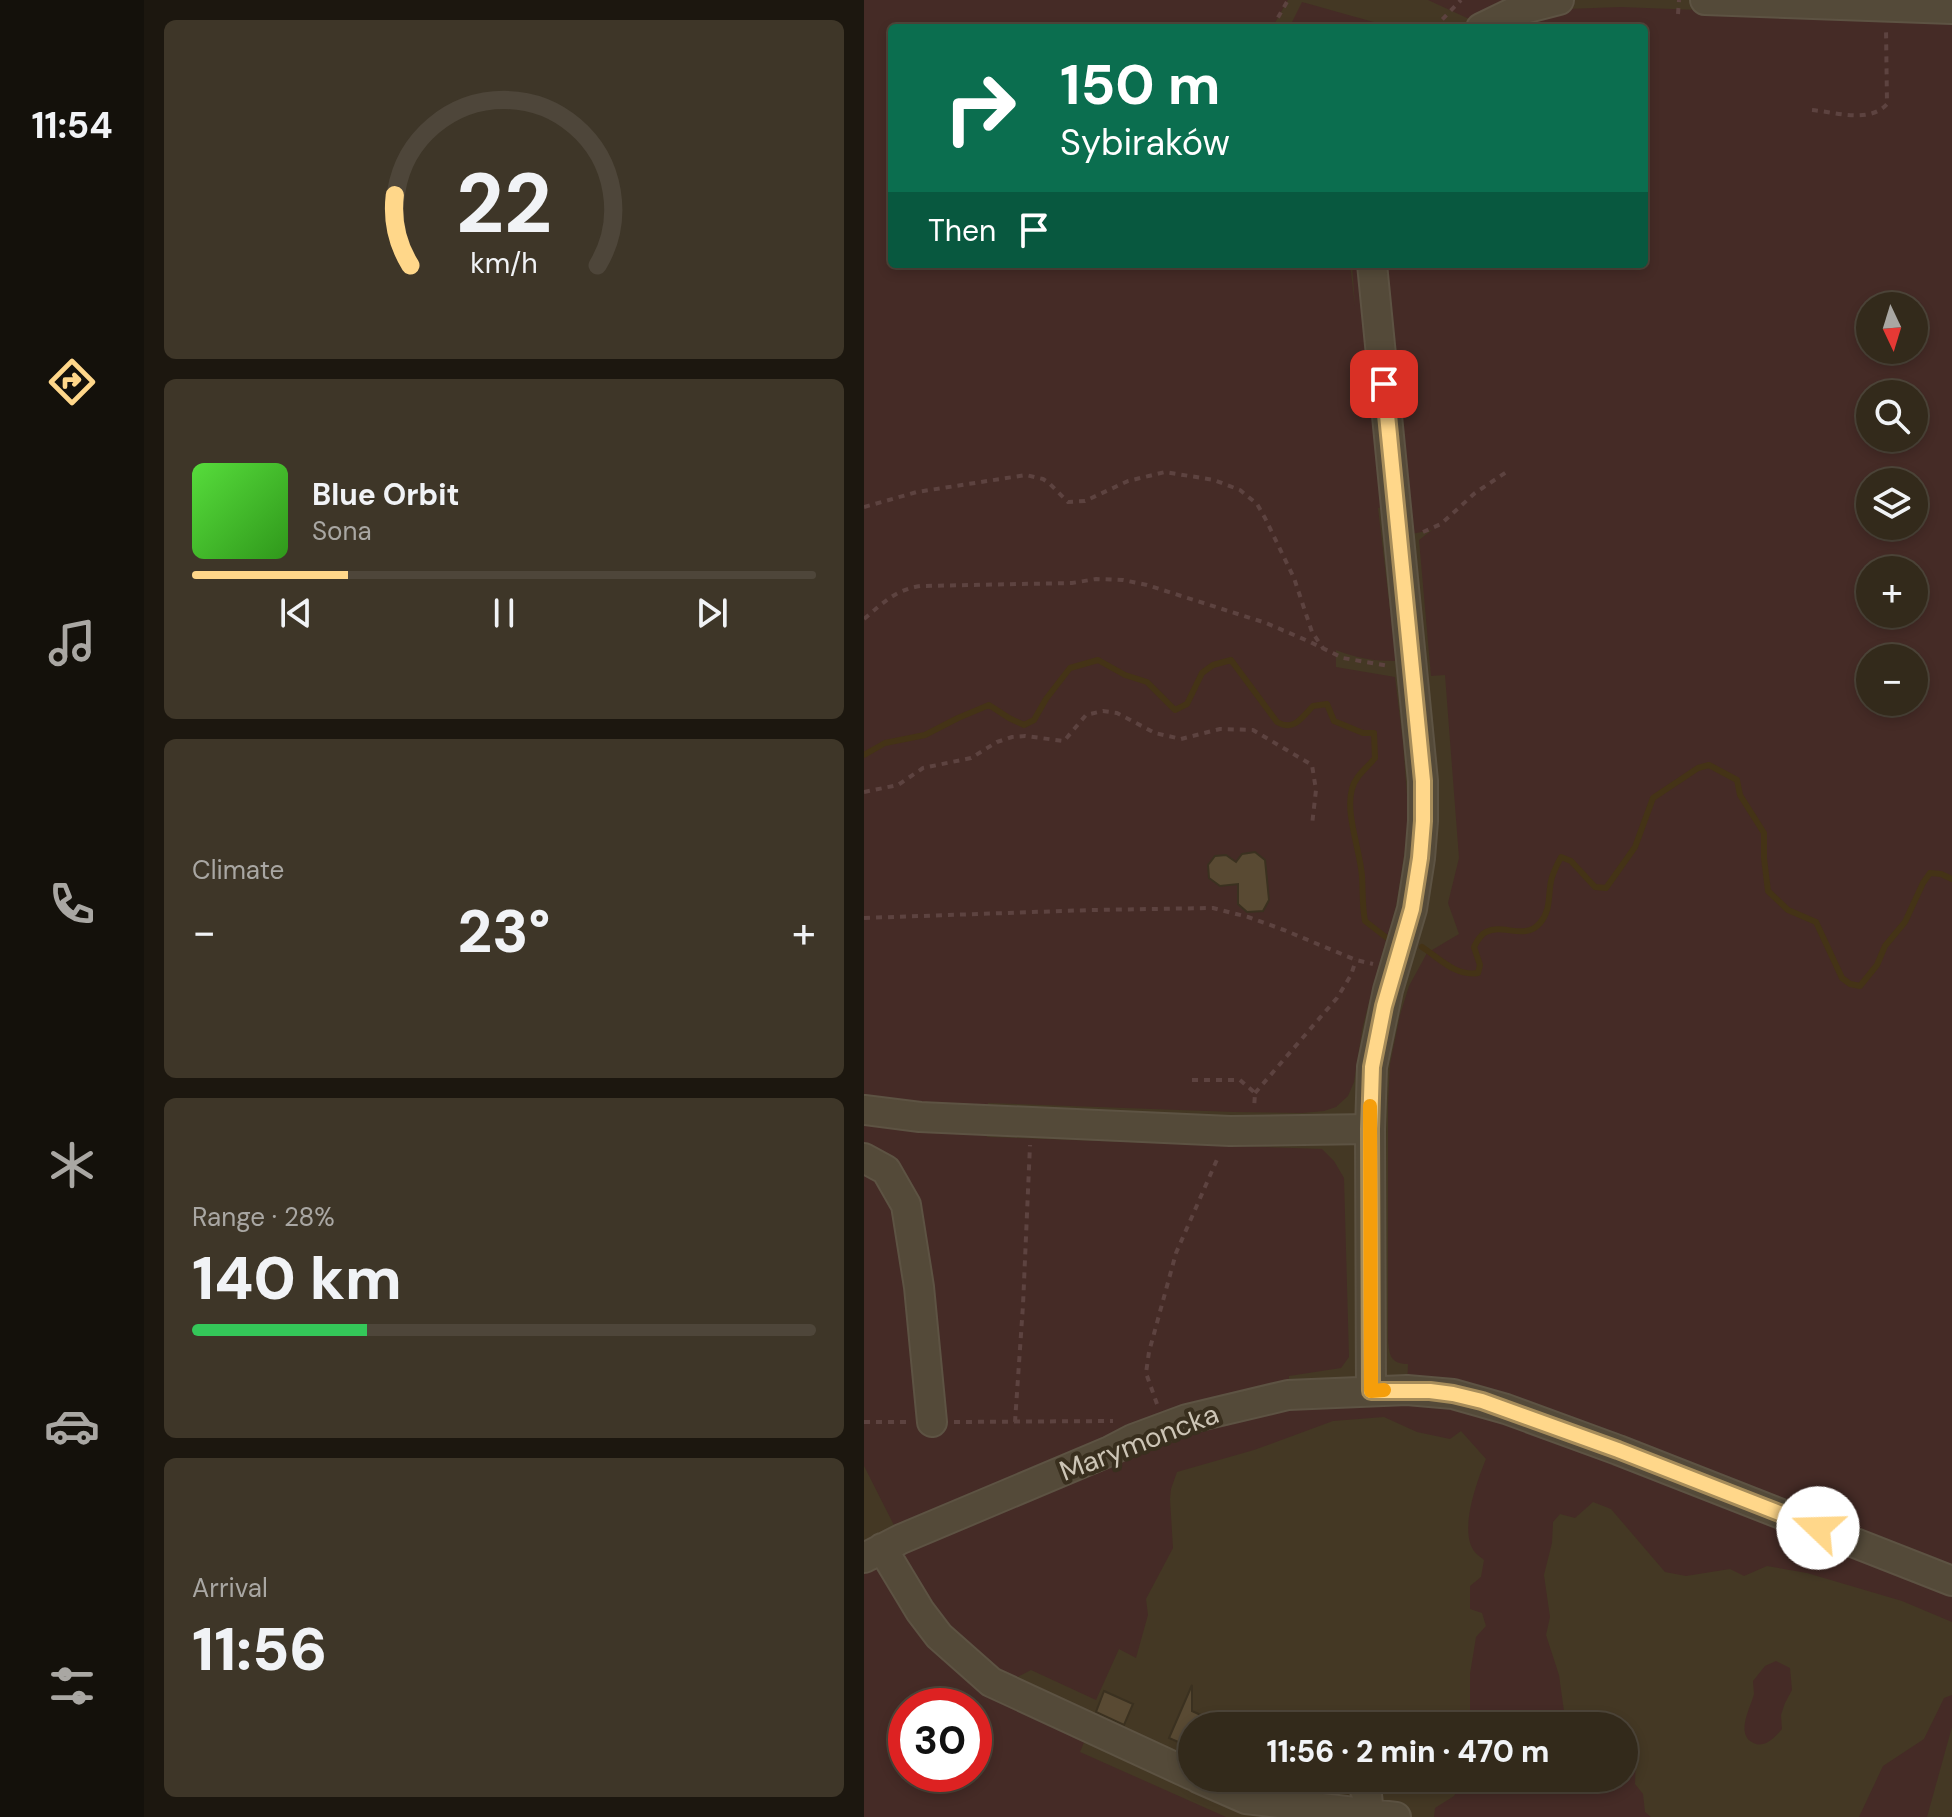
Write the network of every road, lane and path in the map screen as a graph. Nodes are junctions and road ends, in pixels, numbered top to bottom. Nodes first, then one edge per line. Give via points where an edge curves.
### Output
1 (1288, 0) edge
2 (1461, 0) edge
3 (1559, 0) edge
4 (1679, 0) edge
5 (1705, 0) edge
6 (1742, 1) edge
7 (1846, 2) edge
8 (1886, 6) junction
9 (1952, 9) edge
10 (1678, 14) dead end
11 (1274, 24) edge
12 (1438, 24) edge
13 (1489, 24) edge
14 (1812, 110) dead end
15 (1372, 268) edge
16 (1508, 471) dead end
17 (864, 507) edge
18 (1399, 534) junction
19 (864, 619) edge
20 (1323, 648) junction
21 (1399, 667) dead end
22 (864, 792) edge
23 (1312, 825) dead end
24 (864, 918) edge
25 (1192, 1080) dead end
26 (1255, 1093) junction
27 (864, 1110) edge
28 (1242, 1124) junction
29 (1370, 1129) junction
30 (1030, 1149) dead end
31 (864, 1158) edge
32 (1371, 1391) junction
33 (1115, 1421) dead end
34 (864, 1422) edge
35 (932, 1422) junction
36 (1015, 1422) junction
37 (1164, 1426) junction
38 (873, 1553) edge
39 (1952, 1581) edge
40 (1178, 1769) edge
41 (1228, 1792) edge
42 (1303, 1792) edge
43 (1366, 1792) edge
44 (1383, 1815) edge

1 - 11 path
2 - 12 path
3 - 13 street
4 - 10 path
5 - 6 street
6 - 7 street
7 - 8 street
8 - 9 street
8 - 14 path via 1887,104 1864,115
15 - 18 street
16 - 18 path via 1435,528
17 - 20 path via 917,492 1026,475 1043,479 1076,503 1165,472 1227,484 1257,504
18 - 29 street via 1423,821 1412,909 1375,1048
19 - 20 path via 892,595 920,586 1109,579 1171,592
20 - 21 path via 1357,662
22 - 23 path via 898,785 923,768 971,758 1012,737 1064,741 1086,715 1103,711 1181,739 1220,729 1253,730 1312,765
24 - 26 path via 1213,908 1356,960 1337,998
25 - 26 path via 1240,1080
26 - 28 path
27 - 28 street via 920,1117
28 - 29 street
28 - 37 path via 1198,1198 1176,1253 1149,1352 1146,1373
29 - 32 street
30 - 36 path
31 - 35 street via 886,1170 906,1205
32 - 37 street, Marymoncka via 1288,1395
32 - 39 street, Marymoncka via 1430,1391 1482,1401
33 - 36 path
34 - 35 path
35 - 36 path
37 - 38 street, Marymoncka
38 - 40 street via 939,1636 991,1682
41 - 42 street via 1241,1798
42 - 44 street
43 - 44 street

